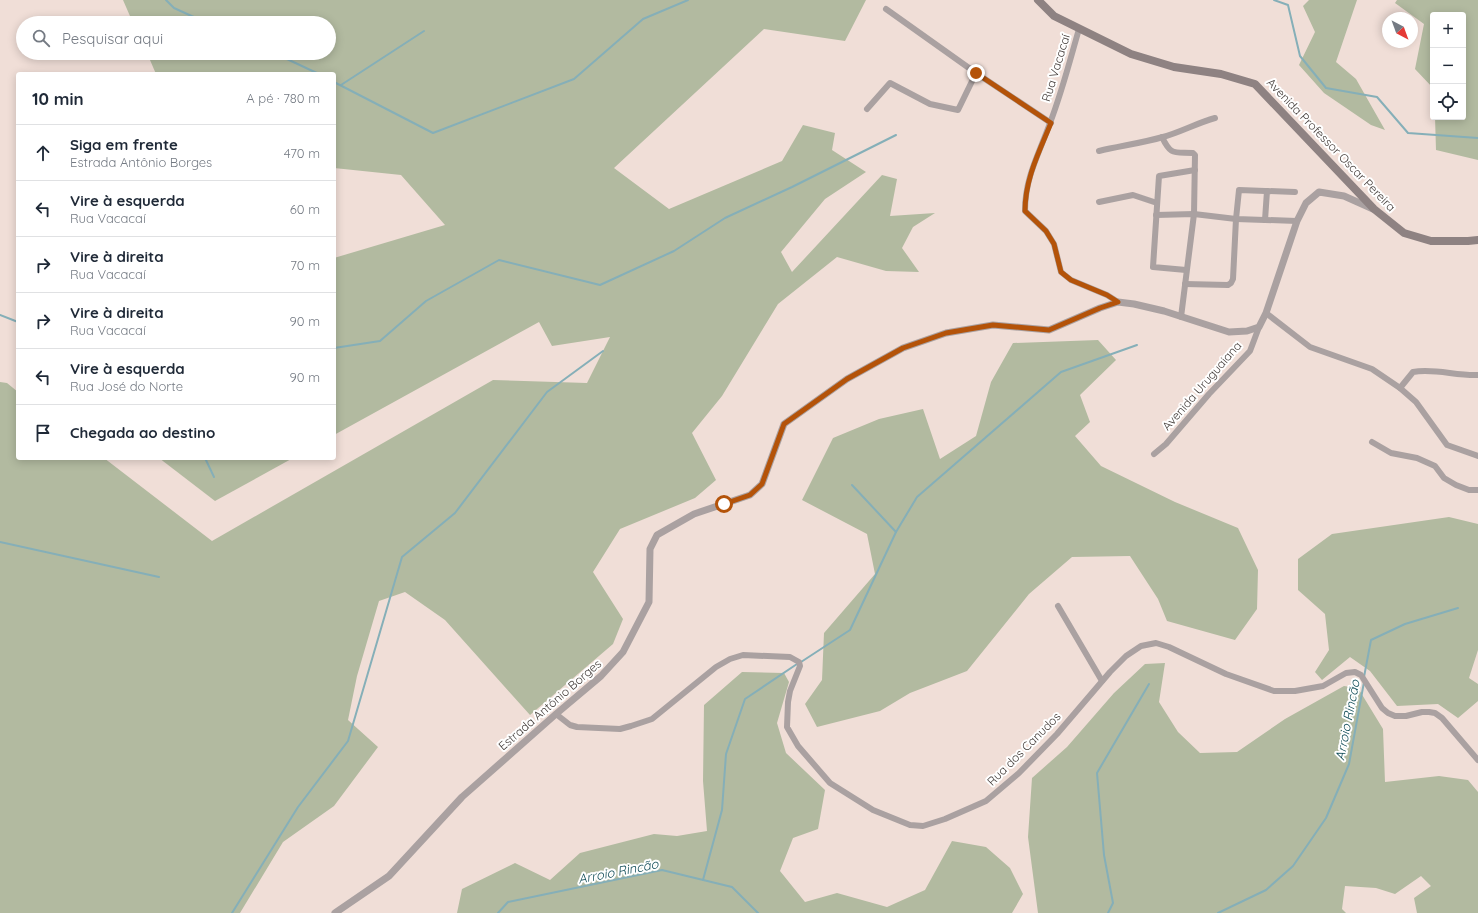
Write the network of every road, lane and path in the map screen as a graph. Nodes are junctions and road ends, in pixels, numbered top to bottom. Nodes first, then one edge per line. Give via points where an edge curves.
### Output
1 (1038, 0) edge
2 (886, 9) dead end
3 (1079, 29) junction
4 (976, 73) junction
5 (867, 109) dead end
6 (1215, 118) dead end
7 (1051, 123) junction
8 (1162, 137) junction
9 (1098, 151) dead end
10 (1195, 170) junction
11 (1267, 191) junction
12 (1295, 192) dead end
13 (1099, 202) dead end
14 (1157, 203) junction
15 (1374, 209) junction
16 (1194, 214) junction
17 (1156, 215) junction
18 (1236, 219) junction
19 (1265, 220) junction
20 (1297, 221) junction
21 (1478, 240) edge
22 (1186, 270) junction
23 (1185, 284) junction
24 (1118, 302) junction
25 (1266, 313) junction
26 (1182, 317) junction
27 (1258, 327) junction
28 (1478, 375) edge
29 (1400, 388) junction
30 (1372, 442) dead end
31 (1154, 454) dead end
32 (1478, 456) edge
33 (1478, 490) edge
34 (1058, 606) dead end
35 (1102, 681) junction
36 (556, 714) junction
37 (1478, 760) edge
38 (335, 913) edge

1 - 3 main road, Avenida Professor Oscar Pereira via 1054,16
2 - 4 street
3 - 7 street, Rua Vacacaí
3 - 15 main road, Avenida Professor Oscar Pereira via 1138,56 1174,67 1221,74 1255,84
4 - 5 street via 958,110 930,104 890,82
4 - 7 street
6 - 8 street
7 - 24 street, Rua Vacacaí via 1030,172 1025,211 1046,231 1054,244 1061,272 1071,280
8 - 9 street
8 - 10 street via 1171,152 1194,154
10 - 14 street via 1159,176
10 - 16 street
11 - 12 street
11 - 18 street via 1239,190
11 - 19 street
13 - 14 street via 1133,195
14 - 17 street
15 - 20 street via 1344,196 1319,192 1306,203
15 - 21 main road, Avenida Professor Oscar Pereira via 1404,233 1424,239
16 - 17 street
16 - 18 street
16 - 22 street
17 - 22 street via 1153,267
18 - 19 street
18 - 23 street via 1231,283
19 - 20 street
20 - 25 street
22 - 23 street
23 - 26 street
24 - 26 street, Estrada Antônio Borges
24 - 36 street, Estrada Antônio Borges via 1049,330 993,325 946,333 903,348 847,379 784,424 762,484 754,492 694,514 657,535 650,549 649,602 623,652 601,676
25 - 27 street
25 - 29 street via 1310,347 1372,368
26 - 27 street, Estrada Antônio Borges via 1229,332 1247,331
27 - 31 street, Avenida Uruguaiana via 1250,351
28 - 29 street via 1421,370 1413,372
29 - 32 street via 1416,402 1447,444
30 - 33 street via 1392,452 1417,458 1435,466 1444,478 1456,485
34 - 35 street
35 - 36 street, Rua dos Canudos via 1057,734 1003,788 986,801 965,811 923,826 910,824 873,810 858,801 830,783 798,746 787,728 790,691 800,666 799,662 790,657 743,655 730,659 716,667 652,719 631,726 577,727
35 - 37 street, Rua dos Canudos via 1126,656 1141,646 1156,643 1226,674 1274,691 1295,691 1323,686 1346,673 1355,672 1361,675 1388,713 1406,716 1422,712 1435,713
36 - 38 street, Estrada Antônio Borges via 462,797 389,876

